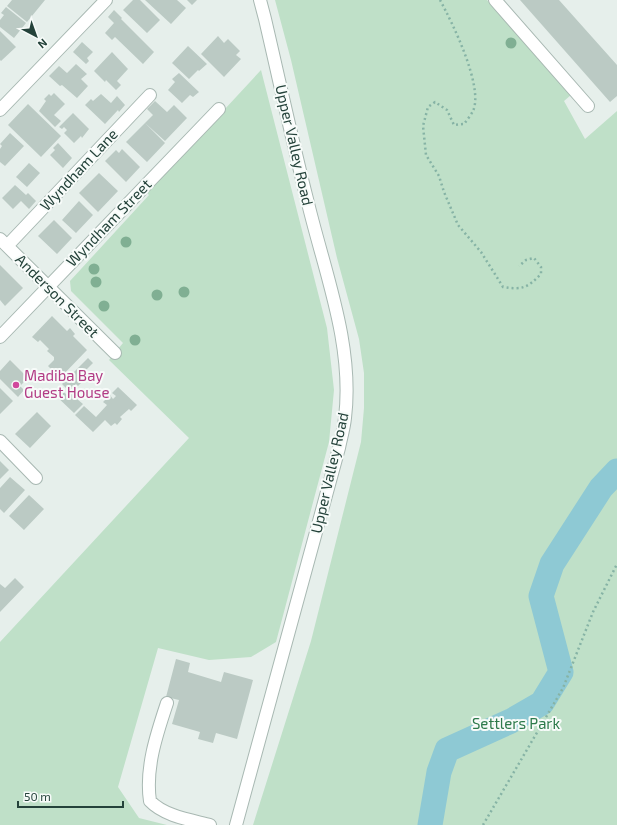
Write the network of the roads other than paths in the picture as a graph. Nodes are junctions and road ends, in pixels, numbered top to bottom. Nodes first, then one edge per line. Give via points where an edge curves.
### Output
1 (106, 0) edge
2 (260, 0) edge
3 (495, 0) edge
4 (150, 95) dead end
5 (588, 106) dead end
6 (219, 109) dead end
7 (0, 110) edge
8 (4, 242) edge
9 (48, 287) junction
10 (0, 338) edge
11 (115, 353) dead end
12 (0, 442) edge
13 (36, 478) dead end
14 (167, 703) dead end
15 (210, 825) edge
16 (236, 825) edge

1 - 7 street
2 - 16 street, Upper Valley Road via 307,200 334,300 344,349 347,389 345,419 339,448
3 - 5 street
4 - 8 street, Wyndham Lane
6 - 9 street, Wyndham Street
8 - 9 street, Anderson Street
9 - 10 street, Wyndham Street
9 - 11 street, Anderson Street
12 - 13 street
14 - 15 street via 153,751 150,801 174,815

